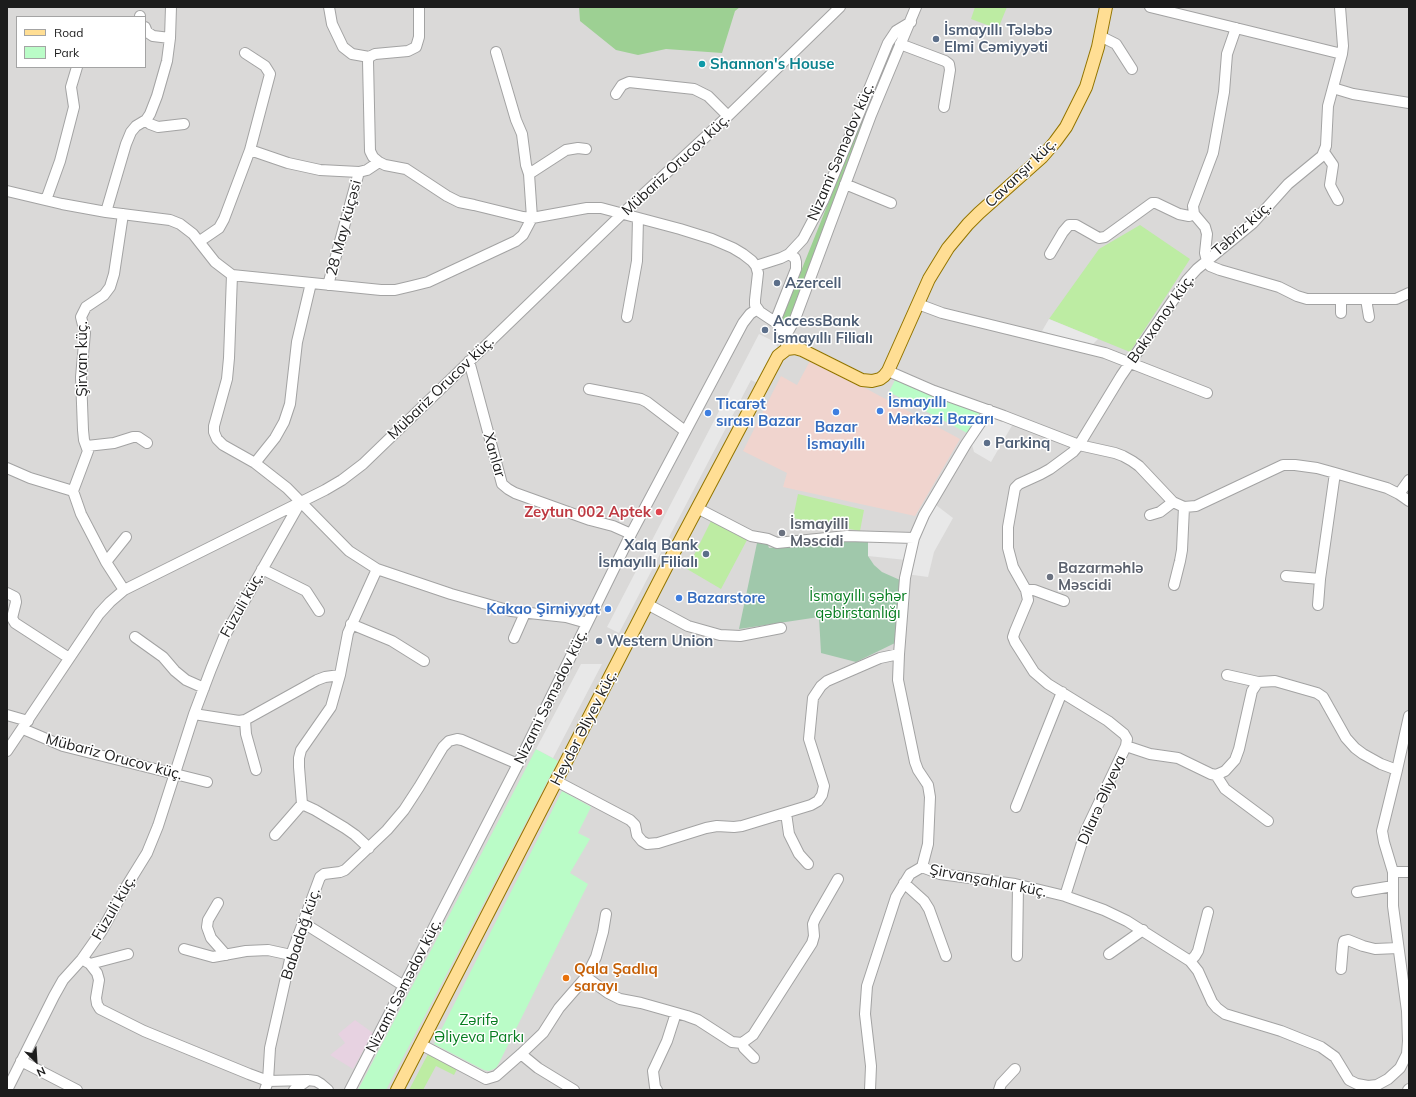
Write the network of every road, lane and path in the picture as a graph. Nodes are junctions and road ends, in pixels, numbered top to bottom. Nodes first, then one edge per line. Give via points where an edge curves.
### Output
1 (171, 7) edge
2 (329, 7) edge
3 (420, 7) edge
4 (840, 7) edge
5 (916, 7) edge
6 (1106, 7) edge
7 (1150, 7) edge
8 (1340, 7) edge
9 (911, 22) junction
10 (1236, 28) junction
11 (146, 30) edge
12 (1100, 36) junction
13 (170, 38) junction
14 (900, 44) junction
15 (496, 52) dead end
16 (245, 53) dead end
17 (1342, 54) junction
18 (369, 57) junction
19 (77, 68) edge
20 (1132, 69) dead end
21 (1334, 88) junction
22 (616, 94) dead end
23 (1409, 103) edge
24 (944, 107) dead end
25 (728, 116) junction
26 (146, 120) junction
27 (184, 124) dead end
28 (586, 149) dead end
29 (250, 150) junction
30 (1324, 152) junction
31 (378, 162) junction
32 (359, 172) junction
33 (529, 174) junction
34 (845, 184) junction
35 (7, 191) edge
36 (46, 200) junction
37 (1338, 200) dead end
38 (890, 203) dead end
39 (106, 212) junction
40 (123, 214) junction
41 (622, 214) junction
42 (1194, 214) junction
43 (532, 218) junction
44 (638, 218) junction
45 (200, 242) junction
46 (789, 254) junction
47 (1050, 254) dead end
48 (1206, 261) junction
49 (756, 266) junction
50 (232, 275) junction
51 (311, 283) junction
52 (328, 285) junction
53 (1409, 294) edge
54 (1341, 299) junction
55 (1366, 299) junction
56 (918, 304) junction
57 (757, 308) junction
58 (1341, 313) dead end
59 (627, 317) dead end
60 (1369, 318) dead end
61 (775, 322) junction
62 (786, 343) junction
63 (469, 361) junction
64 (1130, 362) junction
65 (888, 371) junction
66 (589, 389) dead end
67 (1207, 393) dead end
68 (989, 410) junction
69 (685, 431) junction
70 (147, 443) dead end
71 (87, 446) junction
72 (1079, 446) junction
73 (254, 463) junction
74 (7, 468) edge
75 (1335, 473) junction
76 (1409, 480) edge
77 (73, 491) junction
78 (1399, 494) junction
79 (301, 501) junction
80 (1409, 501) edge
81 (1173, 502) junction
82 (1184, 507) junction
83 (697, 508) junction
84 (1150, 515) dead end
85 (630, 534) junction
86 (126, 537) dead end
87 (914, 538) junction
88 (106, 562) junction
89 (262, 569) junction
90 (377, 569) junction
91 (1286, 576) dead end
92 (1320, 579) junction
93 (1174, 585) dead end
94 (124, 590) junction
95 (1026, 590) junction
96 (7, 593) edge
97 (1064, 601) dead end
98 (647, 604) junction
99 (1318, 605) dead end
100 (319, 611) dead end
101 (524, 613) junction
102 (587, 623) junction
103 (351, 624) junction
104 (781, 628) dead end
105 (135, 637) dead end
106 (514, 638) dead end
107 (899, 654) junction
108 (69, 658) junction
109 (424, 661) dead end
110 (340, 675) junction
111 (1227, 675) dead end
112 (1258, 682) junction
113 (204, 688) junction
114 (1062, 692) junction
115 (194, 714) junction
116 (7, 715) edge
117 (1409, 716) edge
118 (245, 720) junction
119 (25, 725) junction
120 (1126, 746) junction
121 (7, 751) edge
122 (518, 764) junction
123 (256, 770) dead end
124 (1397, 770) junction
125 (176, 773) junction
126 (1216, 775) junction
127 (556, 781) junction
128 (207, 782) dead end
129 (302, 804) junction
130 (1016, 807) dead end
131 (786, 813) junction
132 (1268, 821) dead end
133 (275, 835) dead end
134 (369, 848) junction
135 (808, 864) dead end
136 (922, 867) junction
137 (1393, 872) junction
138 (1409, 872) edge
139 (838, 879) dead end
140 (904, 883) junction
141 (1018, 885) junction
142 (1392, 886) junction
143 (1357, 892) dead end
144 (1065, 896) junction
145 (218, 903) dead end
146 (1208, 912) dead end
147 (606, 914) dead end
148 (302, 922) junction
149 (1143, 930) junction
150 (1398, 948) junction
151 (184, 949) dead end
152 (128, 954) dead end
153 (1109, 954) dead end
154 (226, 955) junction
155 (291, 955) junction
156 (946, 956) dead end
157 (1017, 956) dead end
158 (86, 961) junction
159 (1190, 961) junction
160 (1341, 969) dead end
161 (586, 977) junction
162 (404, 986) junction
163 (676, 1013) junction
164 (742, 1043) junction
165 (420, 1044) junction
166 (521, 1054) junction
167 (1408, 1054) edge
168 (754, 1058) dead end
169 (21, 1061) junction
170 (1015, 1069) dead end
171 (308, 1080) junction
172 (267, 1085) edge
173 (7, 1090) edge
174 (77, 1090) edge
175 (294, 1090) edge
176 (328, 1090) edge
177 (350, 1090) edge
178 (397, 1090) edge
179 (574, 1090) edge
180 (657, 1090) edge
181 (870, 1090) edge
182 (999, 1090) edge

1 - 13 street
2 - 18 street via 332,24 343,47 352,54
3 - 18 street via 416,47 408,51 375,54
4 - 25 street, Mübariz Orucov küç.
5 - 9 street
6 - 12 main road, Cavanşır küç.
7 - 10 street
8 - 17 street
9 - 14 street
9 - 46 street, Nizami Səmədov küç. via 896,31 888,43 823,201 803,239
10 - 17 street
10 - 42 street via 1227,54 1224,92 1213,153 1195,198
11 - 13 street via 153,36
12 - 20 street via 1116,44
12 - 56 main road, Cavanşır küç. via 1086,86 1056,142 979,213 957,237 935,268
13 - 26 street via 167,61 157,96
14 - 24 street via 949,64
14 - 34 street
15 - 33 street via 522,134
16 - 29 street via 265,66 270,74
17 - 21 street
18 - 31 street via 369,145
19 - 36 street via 71,86 74,106 60,161
21 - 23 street via 1352,94
21 - 30 street via 1328,106
22 - 25 street via 622,85 629,82 694,89 708,96
25 - 41 street, Mübariz Orucov küç.
26 - 27 street via 158,127
26 - 39 street via 131,132
28 - 33 street via 566,150
29 - 32 street via 307,168
29 - 45 street via 224,219 218,228
30 - 37 street via 1333,165 1330,185
30 - 48 street, Təbriz küç. via 1288,184 1253,223
31 - 32 street
31 - 43 street via 406,168 459,202
32 - 52 street, 28 May küçəsi
33 - 43 street
34 - 38 street
34 - 62 street
35 - 36 street
36 - 39 street
39 - 40 street
40 - 45 street via 170,220 187,228
40 - 71 street, Şirvan küç. via 110,287 104,295 86,307 81,317 85,333 81,377 82,430
41 - 43 street via 601,208 587,208
41 - 44 street
41 - 63 street, Mübariz Orucov küç.
42 - 47 street via 1179,214 1152,203 1105,237 1099,238 1076,225 1069,225
42 - 48 street, Bakıxanov küç. via 1205,227 1207,234
43 - 52 street via 523,235 516,241 428,282 395,290
44 - 49 street via 712,239 743,254
44 - 59 street via 637,261
45 - 50 street via 215,262
46 - 49 street, Nizami Səmədov küç.
46 - 61 street via 795,258 796,269
48 - 54 street, Təbriz küç. via 1210,266 1220,270 1279,287 1307,299
48 - 64 street, Bakıxanov küç. via 1187,280
49 - 57 street
50 - 51 street
50 - 73 street via 229,358 214,432 223,445
51 - 52 street
51 - 73 street via 298,342 290,404 275,438
53 - 55 street, Təbriz küç. via 1396,299
54 - 55 street, Təbriz küç.
54 - 58 street
55 - 60 street
56 - 64 street via 948,314 1092,349
56 - 65 main road, Cavanşır küç.
57 - 61 street
57 - 69 street, Nizami Səmədov küç. via 743,323
61 - 62 street via 783,331
62 - 65 main road, Cavanşır küç. via 862,380 876,380
62 - 83 main road, Heydər Əliyev küç.
63 - 79 street, Mübariz Orucov küç. via 363,464 342,480
63 - 85 street, Xanlar via 502,484 515,493
64 - 67 street
64 - 72 street, Bakıxanov küç.
65 - 68 street via 934,391
66 - 69 street via 641,399
68 - 72 street
68 - 87 street, Şirvanşahlar küç. via 924,515
69 - 85 street, Nizami Səmədov küç.
70 - 71 street via 133,437 114,443
71 - 77 street, Şirvan küç. via 86,459
72 - 81 street via 1115,453 1132,461
72 - 95 street, Bakıxanov küç. via 1050,469 1015,488 1008,527 1008,548 1013,567
73 - 79 street
74 - 77 street
75 - 78 street
75 - 82 street via 1317,468 1283,465 1196,506
75 - 92 street
76 - 78 street
77 - 88 street via 80,514
78 - 80 street
79 - 89 street, Füzuli küç.
79 - 90 street via 349,551
79 - 94 street, Mübariz Orucov küç.
81 - 82 street
81 - 84 street via 1160,512
82 - 93 street via 1180,561
83 - 87 street via 751,536 777,543 847,536
83 - 98 main road, Heydər Əliyev küç.
85 - 102 street, Nizami Səmədov küç.
86 - 88 street
87 - 107 street, Şirvanşahlar küç. via 905,578
88 - 94 street
89 - 100 street via 306,591
89 - 113 street, Füzuli küç. via 224,637
90 - 101 street via 451,594
90 - 103 street
91 - 92 street
92 - 99 street
94 - 108 street, Mübariz Orucov küç. via 99,614
95 - 97 street via 1034,590
95 - 114 street via 1028,600 1013,636 1015,642 1034,672
96 - 108 street via 15,597 12,618 15,623
98 - 104 street via 688,626 720,635 740,636
98 - 127 main road, Heydər Əliyev küç.
101 - 102 street via 566,617
101 - 106 street
102 - 122 street, Nizami Səmədov küç.
103 - 109 street via 392,641
103 - 110 street
105 - 113 street via 164,657 186,680
107 - 131 street via 880,658 821,686 814,698 809,739 824,786 822,795 811,805
107 - 136 street, Şirvanşahlar küç. via 899,687 915,762 928,785 930,797 928,844
108 - 119 street, Mübariz Orucov küç.
110 - 118 street via 317,680
110 - 129 street via 331,707 301,750 299,758
111 - 112 street
112 - 124 street via 1275,681 1317,693 1323,697 1346,738 1355,748
112 - 126 street via 1252,691 1235,760 1225,771
113 - 115 street, Füzuli küç.
114 - 120 street via 1124,734 1127,739
114 - 130 street
115 - 118 street
115 - 125 street, Füzuli küç.
116 - 119 street
117 - 124 street
118 - 123 street via 246,734
119 - 121 street, Mübariz Orucov küç.
119 - 125 street, Mübariz Orucov küç. via 41,737 63,746
120 - 126 street, Dilarə Əliyeva via 1150,754 1178,758
120 - 144 street, Dilarə Əliyeva via 1086,830
122 - 134 street, Babadağ küç. via 462,740 449,741 404,810
122 - 162 street, Nizami Səmədov küç.
124 - 137 street via 1382,831
125 - 128 street, Mübariz Orucov küç.
125 - 158 street, Füzuli küç. via 147,853
126 - 132 street via 1225,789
127 - 131 street via 630,820 635,825 637,834 647,844 716,826 742,826
127 - 165 main road, Heydər Əliyev küç.
129 - 133 street
129 - 134 street via 345,828
131 - 135 street via 789,834 799,854
134 - 148 street, Babadağ küç. via 345,870 320,877
136 - 140 street via 910,874
136 - 141 street, Şirvanşahlar küç. via 940,874
137 - 138 street
137 - 142 street
139 - 164 street via 815,919 812,943 753,1034
140 - 156 street via 929,909
140 - 181 street via 896,896 867,986 865,1014 871,1066
141 - 144 street, Şirvanşahlar küç.
141 - 157 street
142 - 143 street
142 - 150 street
144 - 149 street, Şirvanşahlar küç. via 1104,910
145 - 154 street via 208,920 207,927 211,938
146 - 159 street via 1198,951
147 - 161 street via 596,957
148 - 155 street, Babadağ küç.
148 - 162 street
149 - 153 street
149 - 159 street, Şirvanşahlar küç.
150 - 160 street via 1375,949 1344,941
150 - 167 street via 1407,1011
151 - 154 street via 213,957
152 - 158 street
154 - 155 street via 268,950
155 - 172 street, Babadağ küç. via 270,1048
158 - 169 street, Füzuli küç. via 63,980
158 - 172 street via 97,973 99,980 96,998 100,1009 144,1031 249,1074
159 - 167 street, Şirvanşahlar küç. via 1198,971 1212,1002 1225,1014 1281,1031 1321,1047 1335,1057 1349,1080 1357,1084 1377,1085 1388,1079 1400,1068
161 - 163 street via 620,999
161 - 166 street via 559,1008 543,1033
162 - 177 street, Nizami Səmədov küç.
163 - 164 street via 698,1020 732,1042
163 - 180 street via 653,1072
164 - 168 street
165 - 166 street via 486,1079 496,1076
165 - 178 main road, Heydər Əliyev küç.
166 - 179 street via 538,1068
169 - 173 street, Füzuli küç.
169 - 174 street
170 - 182 street via 1001,1084
171 - 172 street
171 - 175 street
171 - 176 street via 321,1084

